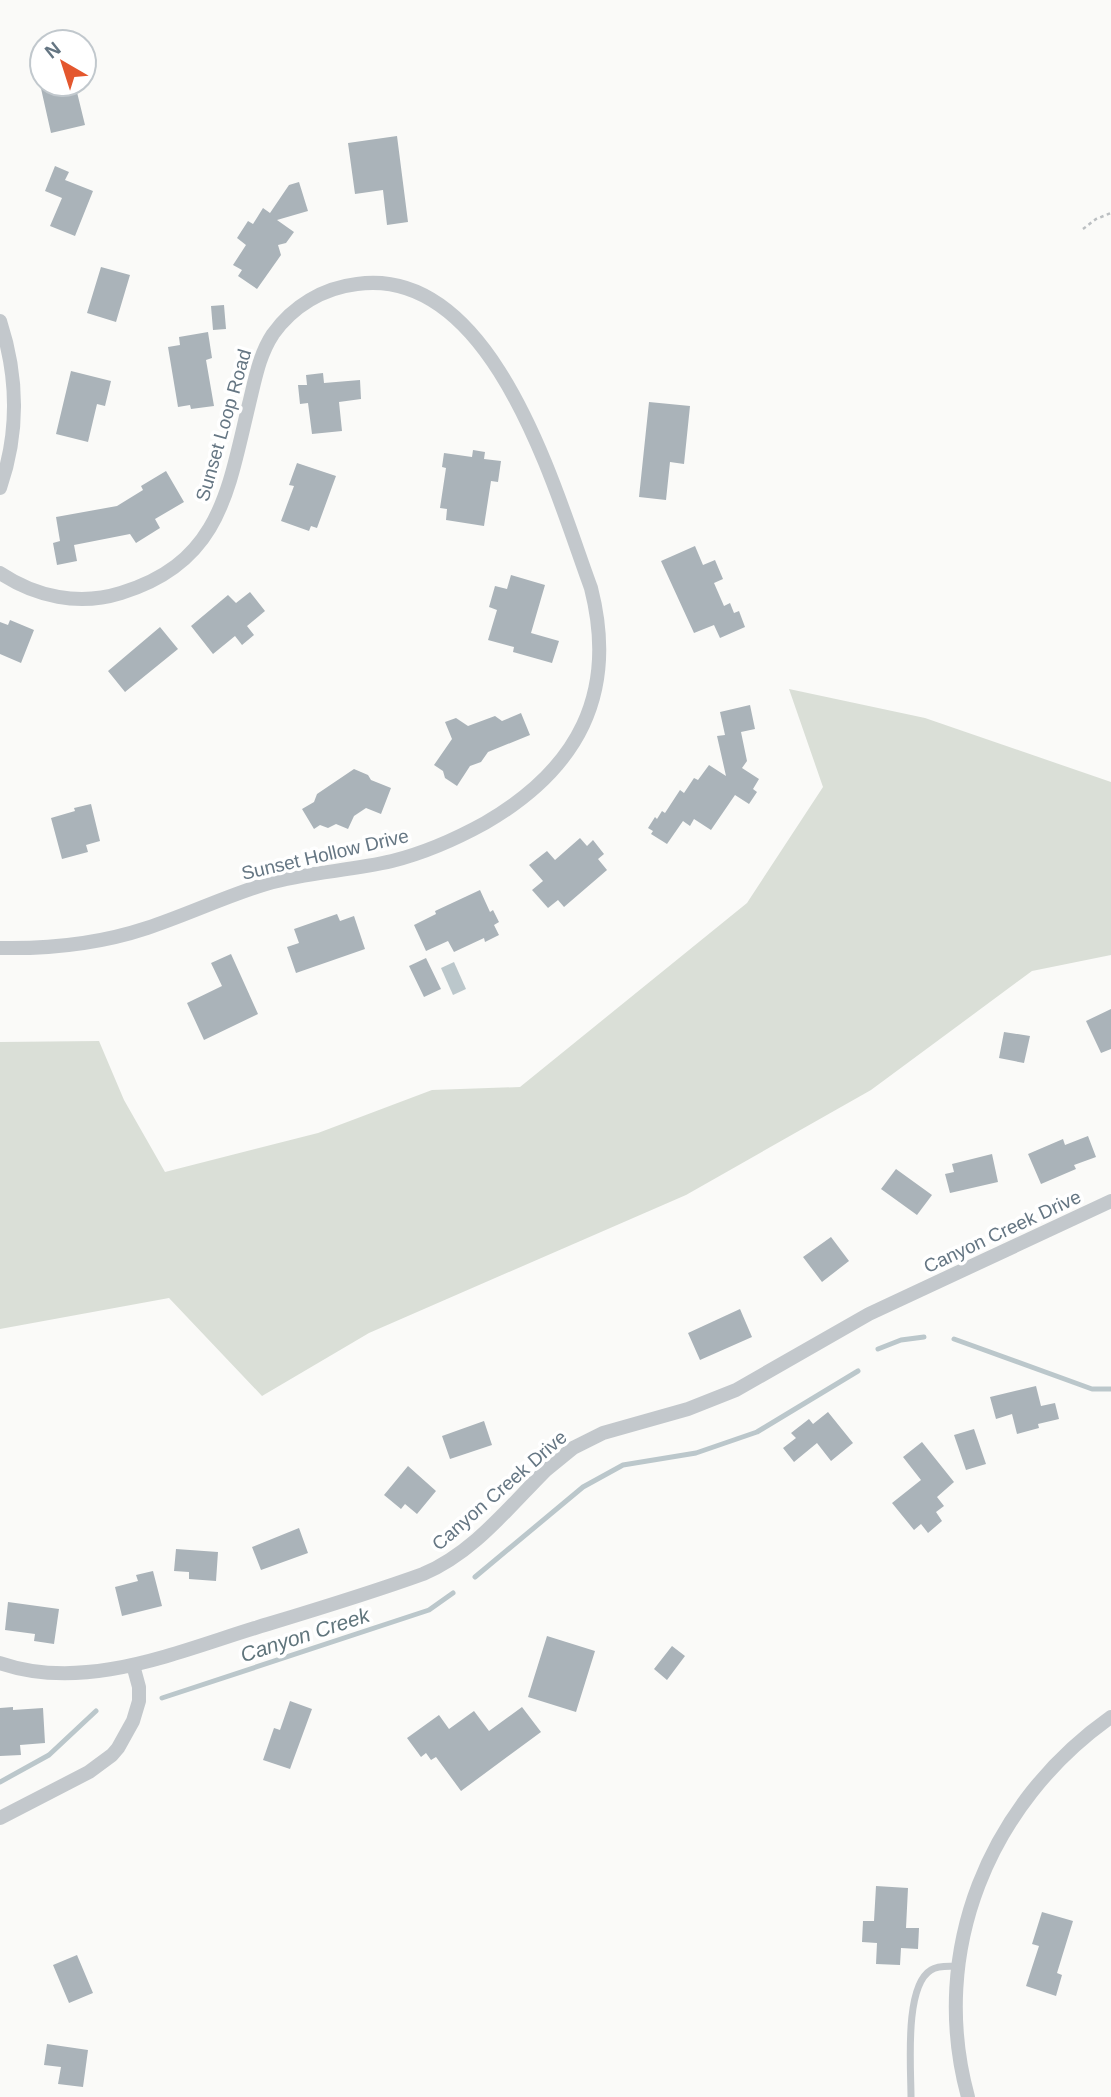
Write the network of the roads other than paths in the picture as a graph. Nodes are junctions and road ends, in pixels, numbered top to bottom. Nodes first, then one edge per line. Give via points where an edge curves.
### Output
1 (0, 321) edge
2 (0, 488) edge
3 (0, 573) edge
4 (595, 692) joint
5 (0, 948) edge
6 (1111, 1201) edge
7 (0, 1663) edge
8 (133, 1665) junction
9 (1111, 1717) edge
10 (0, 1818) edge
11 (958, 1966) junction
12 (911, 2097) edge
13 (968, 2097) edge

1 - 2 street via 15,397 12,440
3 - 4 street, Sunset Loop Road via 35,591 74,600 123,592 169,571 200,543 222,508 259,364 283,322 310,299 345,285 395,285 428,296 460,322 522,411 593,596 600,648
4 - 5 street, Sunset Hollow Drive via 583,727 551,773 510,807 450,841 394,860 260,886 121,936 71,945
6 - 8 street, Canyon Creek Drive via 869,1314 736,1390 700,1406 588,1440 559,1458 477,1539 438,1568
7 - 8 street, Canyon Creek Drive via 67,1674
8 - 10 street via 139,1701 126,1737 112,1755 89,1772
9 - 11 street via 1056,1762 1010,1822 972,1903
11 - 12 lane via 932,1968 918,1987 912,2014
11 - 13 street via 957,2030

